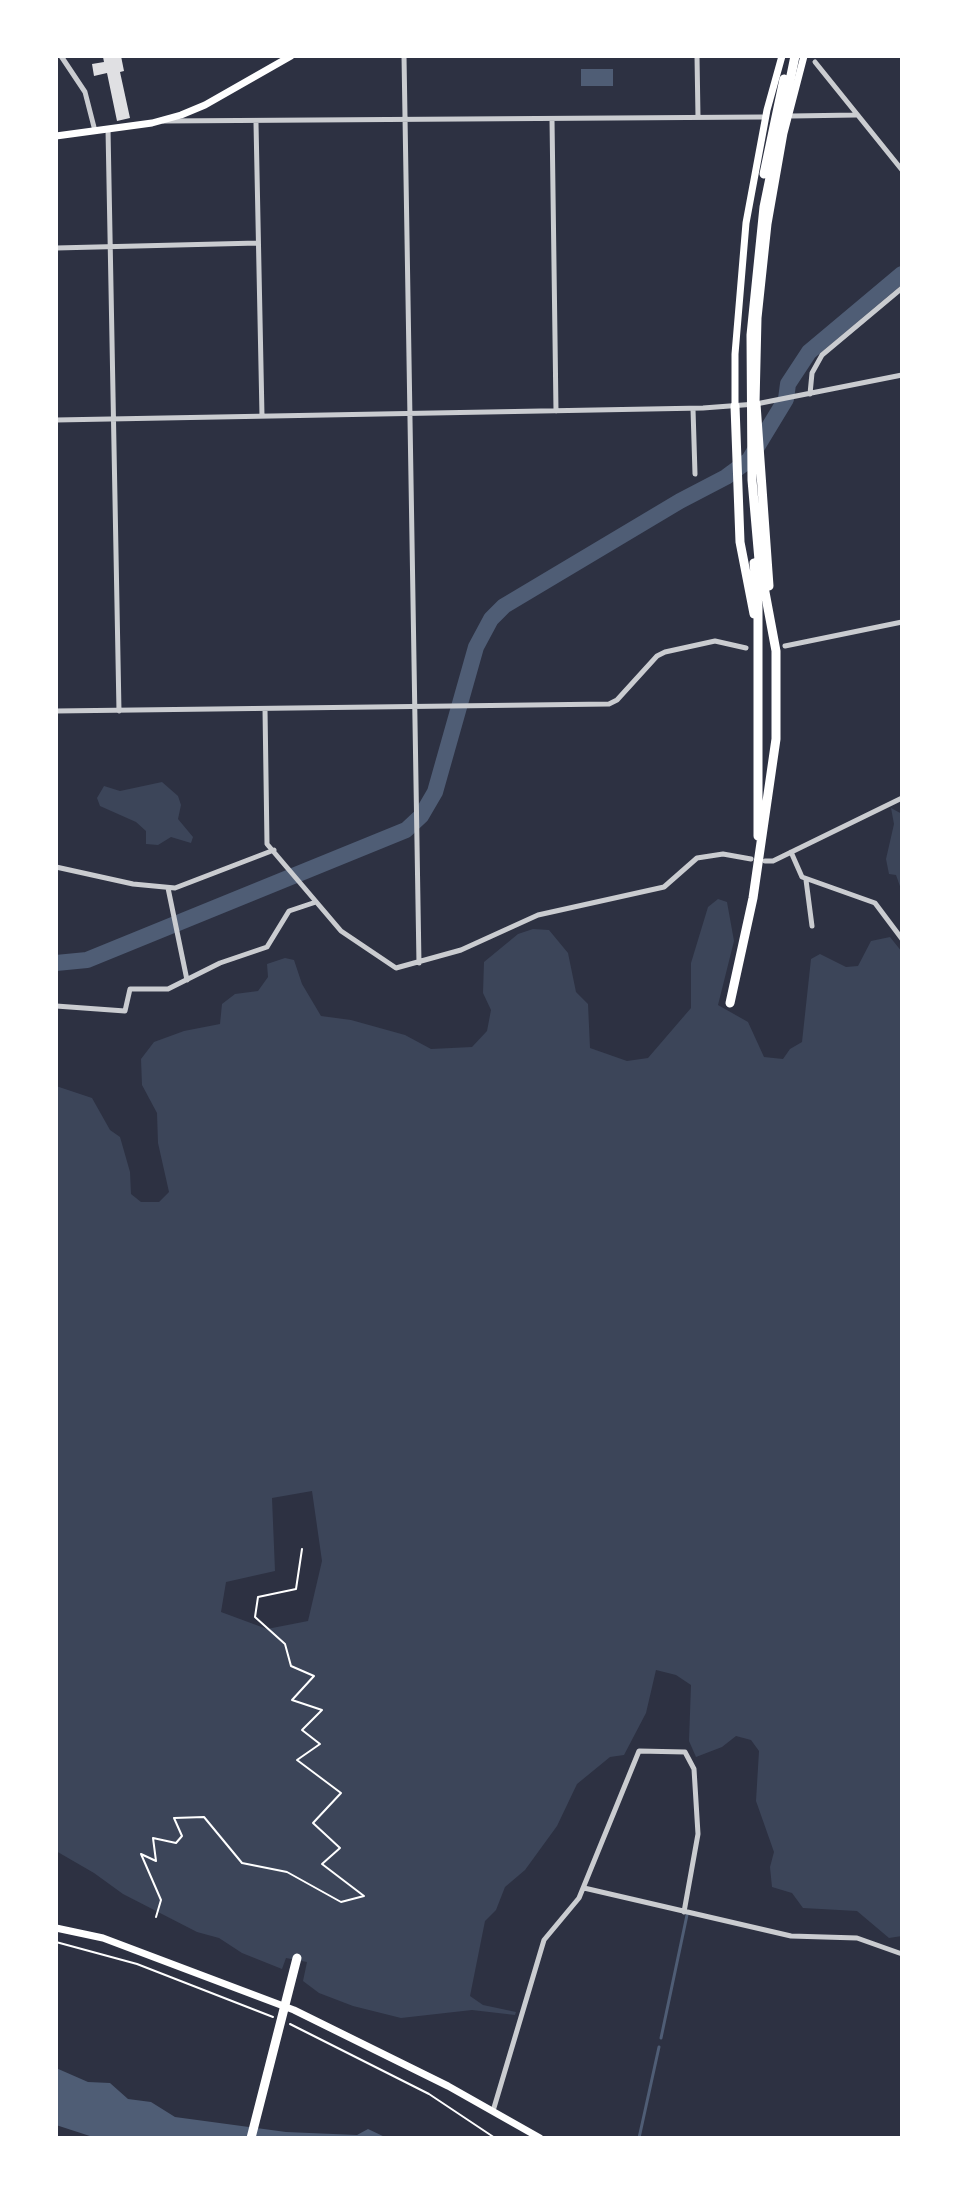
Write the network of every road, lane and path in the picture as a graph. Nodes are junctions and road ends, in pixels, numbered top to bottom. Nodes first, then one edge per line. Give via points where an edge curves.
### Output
1 (61, 56) edge
2 (291, 56) edge
3 (404, 56) edge
4 (697, 56) edge
5 (782, 56) edge
6 (792, 56) edge
7 (804, 56) edge
8 (815, 62) dead end
9 (857, 115) junction
10 (792, 116) dead end
11 (698, 117) junction
12 (762, 117) dead end
13 (552, 119) junction
14 (162, 121) junction
15 (404, 121) junction
16 (256, 123) junction
17 (108, 129) junction
18 (95, 131) junction
19 (56, 136) edge
20 (902, 170) edge
21 (258, 243) junction
22 (110, 246) junction
23 (56, 248) edge
24 (902, 288) edge
25 (902, 375) edge
26 (810, 394) junction
27 (756, 404) junction
28 (735, 406) junction
29 (693, 409) junction
30 (556, 411) junction
31 (409, 413) junction
32 (262, 416) junction
33 (113, 419) junction
34 (56, 420) edge
35 (695, 474) dead end
36 (750, 478) junction
37 (902, 622) edge
38 (785, 646) dead end
39 (746, 648) dead end
40 (413, 706) junction
41 (265, 709) junction
42 (56, 711) edge
43 (119, 711) junction
44 (902, 798) edge
45 (274, 850) junction
46 (791, 852) junction
47 (751, 859) dead end
48 (765, 861) dead end
49 (56, 867) edge
50 (806, 879) junction
51 (168, 888) junction
52 (316, 902) junction
53 (812, 926) dead end
54 (902, 939) edge
55 (419, 963) junction
56 (187, 980) junction
57 (56, 1006) edge
58 (302, 1549) dead end
59 (584, 1888) junction
60 (684, 1912) junction
61 (156, 1917) dead end
62 (56, 1928) edge
63 (902, 1954) edge
64 (299, 1961) dead end
65 (493, 2111) junction
66 (254, 2138) edge
67 (540, 2138) edge

1 - 18 street via 85,92
2 - 14 main road via 205,105
3 - 15 street
4 - 11 street
5 - 28 main road via 746,223
6 - 36 highway via 757,252 747,388
7 - 27 main road via 770,210 758,318
8 - 9 street
9 - 10 street
9 - 20 street
11 - 12 street
11 - 13 street
13 - 15 street
13 - 30 street
14 - 16 street
14 - 17 main road
15 - 16 street
15 - 31 street
16 - 21 street
17 - 18 main road
17 - 22 street
18 - 19 main road
21 - 22 street
21 - 32 street
22 - 23 street
22 - 33 street
24 - 26 street via 822,355 812,373
25 - 26 street
26 - 27 street
27 - 28 street
27 - 36 highway
28 - 29 street
28 - 36 highway via 736,437
29 - 30 street
29 - 35 street
30 - 31 street
31 - 32 street
31 - 40 street
32 - 33 street
33 - 34 street
33 - 43 street
36 - 36 highway via 777,660 776,739 753,898 727,1002 757,847 758,633 742,563
37 - 38 street
39 - 40 street via 715,641 665,652 609,704
40 - 41 street
40 - 55 street
41 - 43 street
41 - 45 street via 266,837
42 - 43 street
44 - 46 street
45 - 51 street via 194,883
45 - 52 street
46 - 48 street
46 - 50 street
47 - 55 street via 723,854 697,858 664,887 527,918 461,950
49 - 51 street
50 - 53 street
50 - 54 street via 875,903
51 - 56 street
52 - 55 street via 341,931 390,966
52 - 56 street via 289,911 269,946
56 - 57 street via 165,990 130,989 127,1008 121,1012
58 - 61 path via 296,1589 258,1597 255,1617 285,1644 291,1666 314,1676 292,1700 322,1710 302,1730 320,1744 297,1760 341,1793 313,1823 340,1848 322,1864 364,1896 341,1902 287,1872 242,1863 204,1817 174,1818 182,1836 176,1843 153,1838 156,1861 141,1854 161,1900
59 - 60 street
59 - 60 street via 638,1752 685,1752 694,1769 698,1834
59 - 65 street via 570,1913 544,1940
60 - 63 street via 791,1936 857,1938
62 - 65 main road via 103,1938 294,2010
64 - 66 highway
65 - 67 main road

